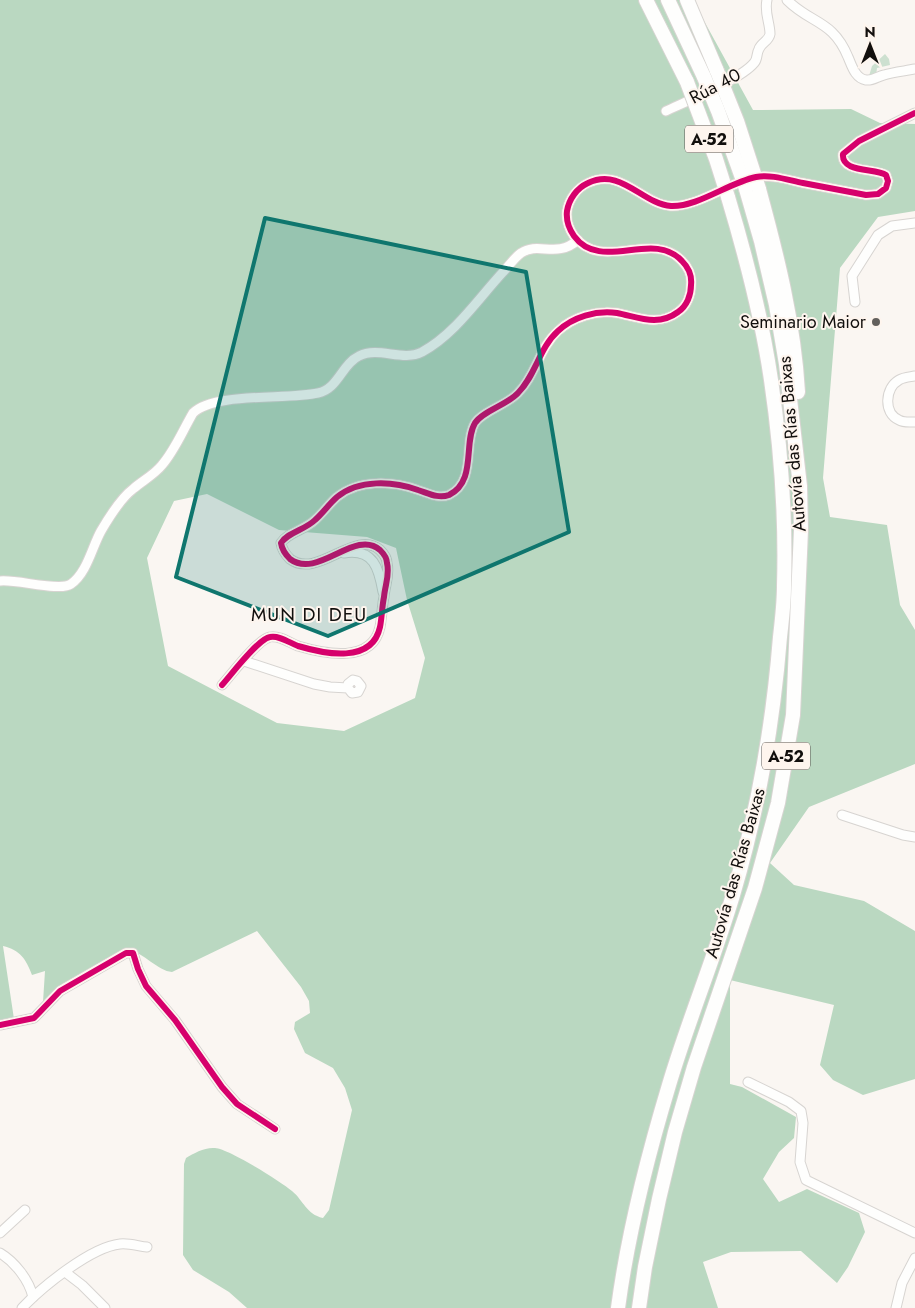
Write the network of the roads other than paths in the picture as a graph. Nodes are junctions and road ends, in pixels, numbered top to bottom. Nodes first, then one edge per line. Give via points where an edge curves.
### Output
1 (646, 0) edge
2 (668, 0) edge
3 (687, 0) edge
4 (767, 0) edge
5 (787, 0) edge
6 (915, 69) edge
7 (666, 111) dead end
8 (915, 113) edge
9 (757, 185) junction
10 (915, 223) edge
11 (578, 240) junction
12 (855, 302) dead end
13 (915, 376) edge
14 (915, 422) edge
15 (378, 549) junction
16 (332, 556) junction
17 (371, 558) junction
18 (0, 581) edge
19 (384, 597) junction
20 (252, 650) junction
21 (244, 661) junction
22 (261, 667) junction
23 (222, 685) dead end
24 (348, 688) dead end
25 (842, 815) dead end
26 (915, 838) edge
27 (0, 1025) edge
28 (748, 1082) dead end
29 (275, 1129) dead end
30 (25, 1210) dead end
31 (915, 1232) edge
32 (0, 1234) edge
33 (147, 1247) dead end
34 (0, 1253) edge
35 (915, 1258) edge
36 (65, 1272) junction
37 (33, 1297) junction
38 (22, 1308) edge
39 (105, 1308) edge
40 (618, 1308) edge
41 (639, 1308) edge
42 (896, 1308) edge

1 - 40 highway, Autovía das Rías Baixas / A-52, bridge via 688,82 746,258 771,377 779,437 784,587 777,679 750,834 644,1176
2 - 9 highway, Autovía das Rías Baixas / A-52, bridge via 718,111
3 - 9 highway, bridge via 737,121
4 - 7 street, Rúa 40 via 770,35 759,48 752,66
5 - 6 street via 830,30 842,45 857,76 873,80
8 - 9 street via 859,141 843,154 845,163 851,167 886,176 888,184 878,194
9 - 11 street via 744,180 678,206 661,204 618,181 593,181 576,192 568,208 568,225
9 - 41 highway, Autovía das Rías Baixas / A-52 via 761,241 786,364 800,486 793,715 778,803 755,888 675,1132 658,1199
10 - 12 street via 892,226 878,235 852,276
11 - 16 street via 598,251 652,248 673,253 686,265 691,277 686,304 677,313 660,320 601,313 575,320 558,330 518,394 474,424 463,480 451,493 438,496 392,484 365,485 341,494 309,526 286,536 280,543 285,554 296,562 314,563
11 - 18 street via 570,247 532,249 522,253 462,319 421,352 408,356 363,354 352,360 333,384 321,392 218,401 200,407 193,412 162,465 126,494 102,530 79,576 71,584 61,587
13 - 14 street via 899,380 888,398 894,417 900,421
15 - 16 street via 360,545
15 - 17 street via 373,551
15 - 19 street via 388,562
16 - 17 street via 355,552
17 - 19 street via 377,568
19 - 20 street via 378,632 371,644 361,650 352,653 322,652 274,636 265,638
20 - 21 street
20 - 22 street
21 - 22 street
21 - 23 street
22 - 24 street via 314,684
25 - 26 street
27 - 29 street via 34,1018 60,991 133,953 146,986 179,1025 222,1087 237,1104
28 - 31 street via 801,1111 800,1162 806,1180
30 - 32 street
33 - 36 street via 112,1246
34 - 37 street via 25,1278
35 - 42 street via 902,1282
36 - 37 street
36 - 39 street
37 - 38 street

